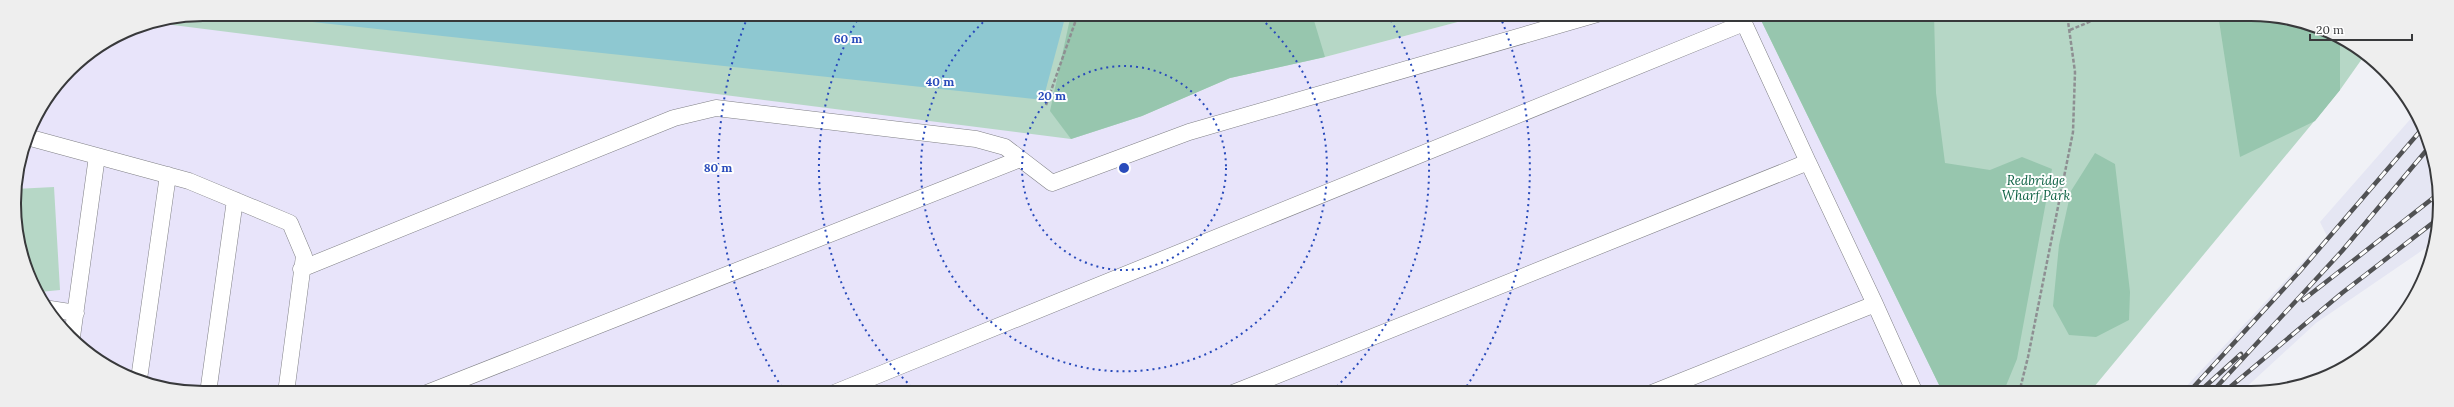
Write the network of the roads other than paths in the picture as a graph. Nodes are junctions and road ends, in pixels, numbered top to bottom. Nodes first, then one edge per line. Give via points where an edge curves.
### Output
1 (1573, 21) edge
2 (1737, 21) edge
3 (1743, 21) edge
4 (33, 139) edge
5 (97, 156) junction
6 (1020, 159) junction
7 (1808, 162) junction
8 (168, 175) junction
9 (235, 200) junction
10 (301, 268) junction
11 (1875, 304) junction
12 (55, 310) edge
13 (76, 313) junction
14 (73, 332) edge
15 (140, 374) edge
16 (209, 386) edge
17 (287, 386) edge
18 (445, 386) edge
19 (851, 386) edge
20 (1250, 386) edge
21 (1670, 386) edge
22 (1912, 386) edge

1 - 6 lane via 1188,132 1052,183
2 - 19 lane
3 - 7 lane
4 - 5 lane
5 - 8 lane
5 - 13 lane
6 - 10 lane via 1005,147 976,138 716,108 674,118
6 - 18 lane
7 - 11 lane
7 - 20 lane
8 - 9 lane
8 - 15 lane
9 - 10 lane via 290,223 304,256
9 - 16 lane
10 - 17 lane
11 - 21 lane
11 - 22 lane
12 - 13 lane
13 - 14 lane

